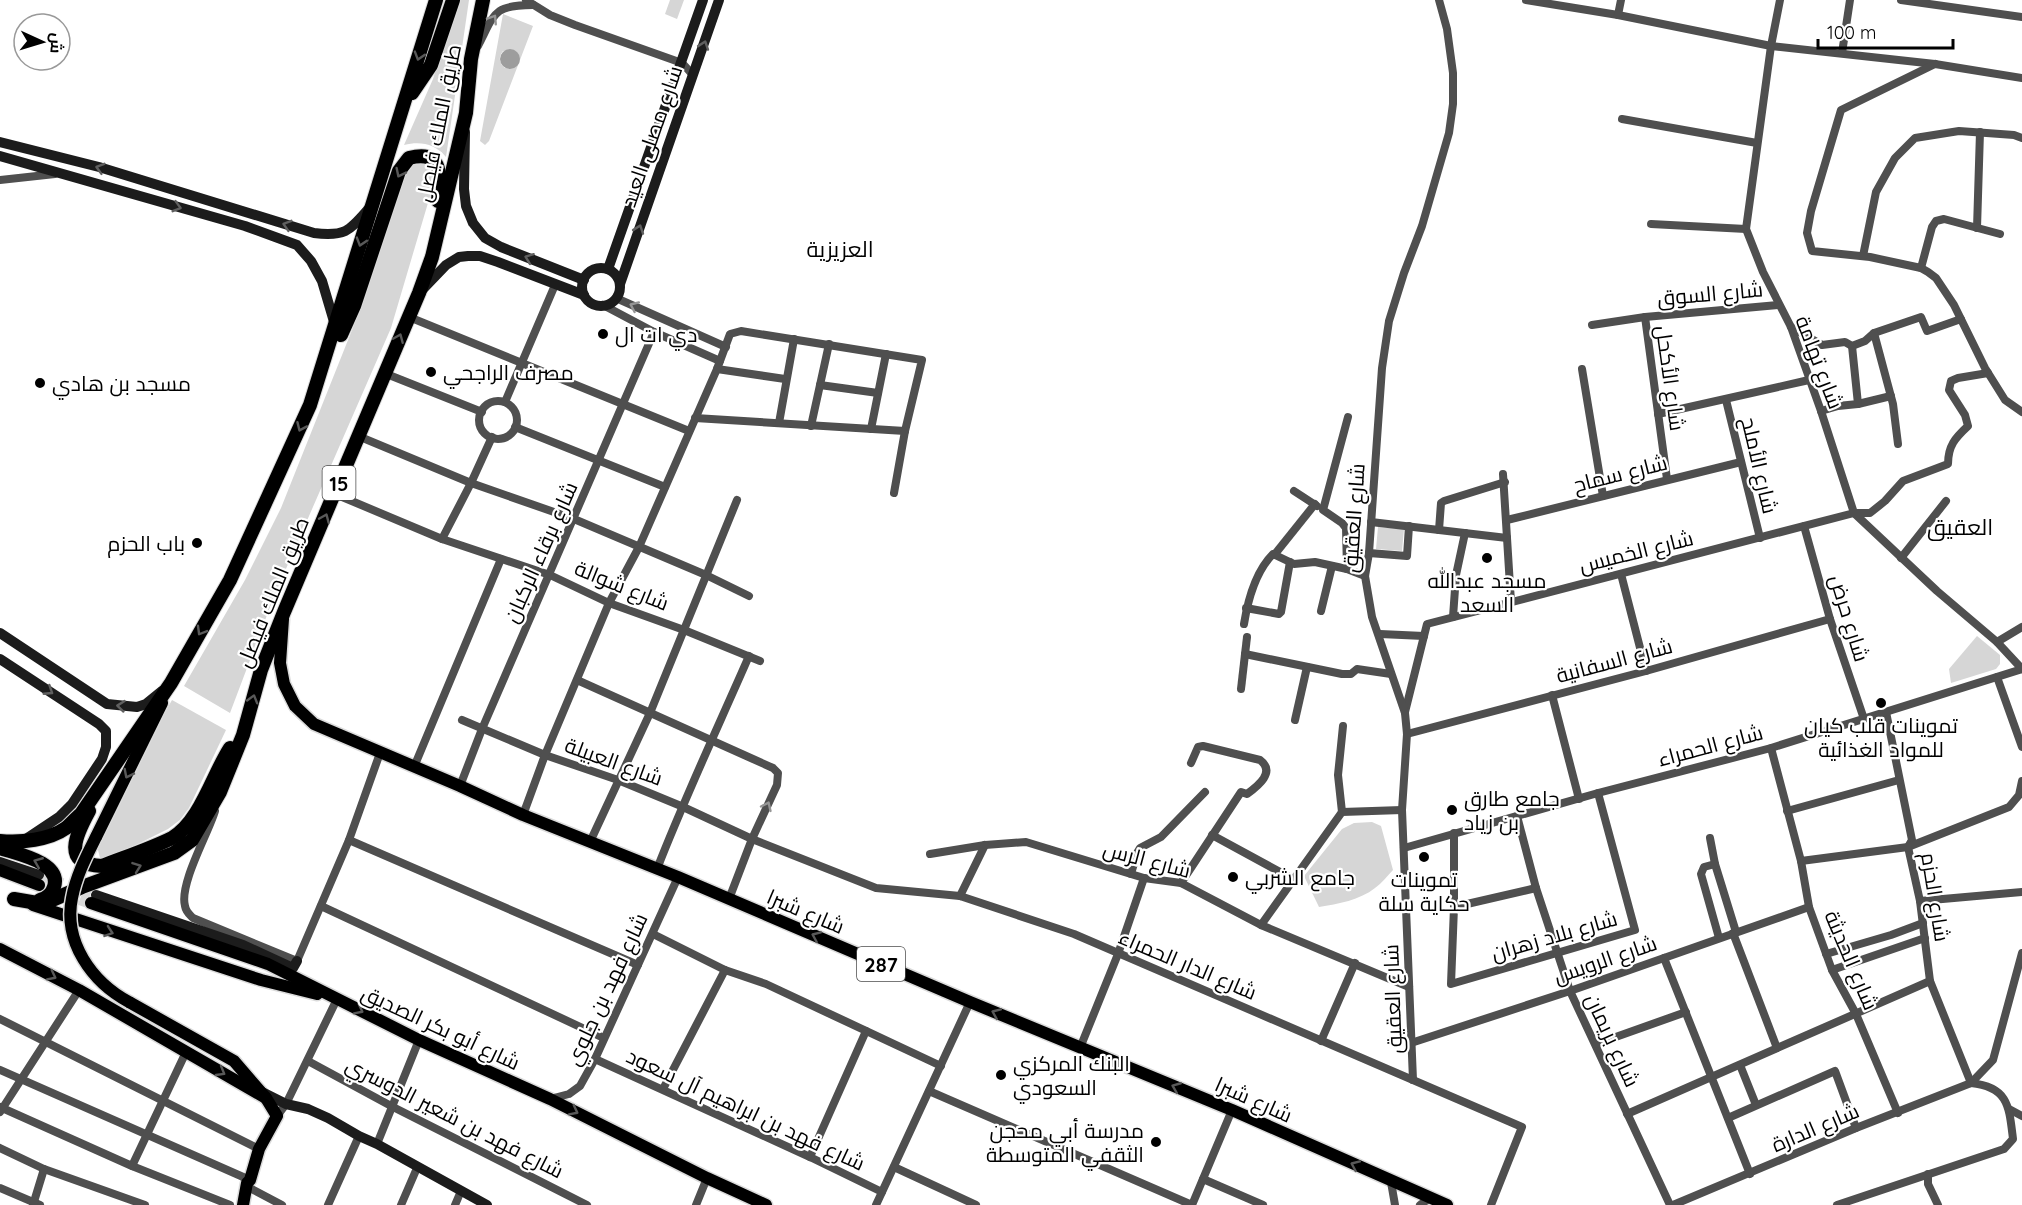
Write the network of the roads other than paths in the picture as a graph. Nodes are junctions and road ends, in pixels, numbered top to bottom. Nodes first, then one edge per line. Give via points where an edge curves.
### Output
1 (436, 0) edge
2 (453, 0) edge
3 (476, 0) edge
4 (483, 0) edge
5 (703, 0) edge
6 (719, 0) edge
7 (1439, 0) edge
8 (1526, 0) edge
9 (1621, 0) edge
10 (1780, 0) edge
11 (1850, 0) edge
12 (1901, 0) edge
13 (530, 2) edge
14 (1618, 15) junction
15 (2022, 16) edge
16 (474, 42) junction
17 (1771, 46) junction
18 (1842, 53) junction
19 (471, 59) junction
20 (682, 63) junction
21 (1935, 64) junction
22 (693, 75) junction
23 (2022, 78) edge
24 (403, 106) junction
25 (466, 113) junction
26 (1622, 119) dead end
27 (1980, 132) junction
28 (2022, 138) edge
29 (0, 142) edge
30 (1757, 143) junction
31 (0, 156) edge
32 (60, 173) junction
33 (0, 180) edge
34 (373, 203) junction
35 (1650, 224) dead end
36 (1977, 228) junction
37 (1746, 229) junction
38 (2000, 234) dead end
39 (1863, 256) junction
40 (432, 257) junction
41 (1921, 268) junction
42 (608, 269) junction
43 (584, 280) junction
44 (620, 284) junction
45 (555, 285) junction
46 (419, 293) junction
47 (584, 295) junction
48 (616, 298) junction
49 (603, 305) junction
50 (1778, 305) junction
51 (409, 317) junction
52 (1645, 317) junction
53 (1961, 319) junction
54 (1592, 325) dead end
55 (1791, 327) junction
56 (335, 328) junction
57 (654, 332) junction
58 (1874, 333) junction
59 (794, 339) junction
60 (829, 344) junction
61 (1852, 346) junction
62 (726, 347) junction
63 (886, 354) junction
64 (522, 364) junction
65 (718, 365) junction
66 (1582, 369) dead end
67 (384, 373) junction
68 (1988, 373) junction
69 (785, 380) junction
70 (1809, 380) junction
71 (820, 385) junction
72 (878, 393) junction
73 (1891, 396) junction
74 (1726, 400) junction
75 (505, 402) junction
76 (624, 403) junction
77 (1858, 404) junction
78 (310, 405) junction
79 (1821, 411) junction
80 (482, 412) junction
81 (2021, 413) edge
82 (1658, 414) junction
83 (1348, 417) dead end
84 (695, 418) junction
85 (779, 423) junction
86 (811, 426) junction
87 (515, 427) junction
88 (871, 429) junction
89 (689, 431) junction
90 (905, 431) junction
91 (358, 436) junction
92 (492, 437) junction
93 (1898, 444) dead end
94 (599, 460) junction
95 (1741, 462) junction
96 (1667, 479) junction
97 (471, 483) junction
98 (665, 487) junction
99 (1294, 491) dead end
100 (894, 493) dead end
101 (335, 494) junction
102 (1603, 496) junction
103 (737, 500) dead end
104 (1946, 501) dead end
105 (1315, 504) junction
106 (1323, 510) junction
107 (1854, 513) junction
108 (574, 519) junction
109 (1507, 520) junction
110 (1371, 522) junction
111 (1409, 526) junction
112 (1804, 526) junction
113 (1439, 530) junction
114 (1465, 533) junction
115 (1508, 538) junction
116 (1760, 538) junction
117 (442, 539) junction
118 (639, 547) junction
119 (1369, 553) junction
120 (1275, 554) junction
121 (1901, 558) junction
122 (501, 559) junction
123 (1290, 562) junction
124 (1332, 566) junction
125 (1347, 569) junction
126 (1621, 574) junction
127 (550, 575) junction
128 (706, 575) junction
129 (1365, 576) junction
130 (749, 596) dead end
131 (1511, 602) junction
132 (609, 603) junction
133 (1246, 609) junction
134 (1321, 611) dead end
135 (284, 612) junction
136 (1454, 617) junction
137 (1830, 619) junction
138 (1244, 624) dead end
139 (2022, 627) edge
140 (684, 630) junction
141 (0, 633) edge
142 (1380, 634) junction
143 (1424, 636) junction
144 (1247, 637) dead end
145 (1997, 642) junction
146 (1245, 654) junction
147 (749, 656) junction
148 (0, 659) edge
149 (760, 661) dead end
150 (1307, 667) junction
151 (2022, 669) edge
152 (1646, 671) junction
153 (1391, 674) junction
154 (1997, 677) junction
155 (577, 680) junction
156 (171, 683) junction
157 (1241, 688) dead end
158 (1552, 695) junction
159 (650, 712) junction
160 (1886, 712) junction
161 (1405, 713) junction
162 (462, 720) dead end
163 (1295, 720) dead end
164 (1864, 720) junction
165 (1343, 726) dead end
166 (482, 729) junction
167 (1407, 734) junction
168 (242, 738) junction
169 (712, 741) junction
170 (2022, 747) edge
171 (1772, 748) junction
172 (380, 753) junction
173 (545, 755) junction
174 (1191, 763) dead end
175 (414, 767) junction
176 (111, 772) junction
177 (618, 780) junction
178 (1899, 780) junction
179 (2022, 781) edge
180 (460, 786) junction
181 (220, 792) junction
182 (1205, 792) dead end
183 (1598, 793) junction
184 (1579, 799) junction
185 (681, 806) junction
186 (1402, 810) junction
187 (1787, 811) junction
188 (1342, 812) junction
189 (523, 815) junction
190 (1517, 816) junction
191 (1454, 833) junction
192 (1212, 836) junction
193 (1710, 838) dead end
194 (752, 839) junction
195 (349, 840) junction
196 (0, 842) edge
197 (22, 842) junction
198 (591, 842) junction
199 (985, 845) junction
200 (1908, 847) junction
201 (0, 848) edge
202 (1404, 848) junction
203 (930, 854) dead end
204 (1801, 861) junction
205 (0, 862) edge
206 (1715, 864) junction
207 (657, 869) junction
208 (0, 870) edge
209 (1131, 874) junction
210 (678, 877) junction
211 (1144, 878) junction
212 (1293, 879) junction
213 (39, 880) joint
214 (1181, 883) junction
215 (1536, 888) junction
216 (2022, 892) edge
217 (0, 894) edge
218 (960, 896) junction
219 (15, 899) junction
220 (93, 899) joint
221 (729, 899) junction
222 (1920, 901) junction
223 (321, 906) junction
224 (1454, 907) junction
225 (1809, 907) junction
226 (1923, 923) junction
227 (1261, 925) junction
228 (1735, 933) junction
229 (653, 934) junction
230 (1719, 938) junction
231 (1925, 938) junction
232 (0, 949) edge
233 (1557, 953) junction
234 (2022, 953) edge
235 (1118, 954) junction
236 (1826, 954) junction
237 (1664, 958) junction
238 (297, 961) junction
239 (1355, 963) junction
240 (638, 965) junction
241 (725, 970) junction
242 (1832, 970) junction
243 (1930, 981) junction
244 (1409, 987) junction
245 (79, 990) junction
246 (1570, 991) junction
247 (337, 999) junction
248 (970, 1002) junction
249 (1686, 1012) junction
250 (1856, 1014) junction
251 (0, 1019) edge
252 (866, 1031) junction
253 (604, 1038) junction
254 (419, 1041) junction
255 (1321, 1041) junction
256 (45, 1042) junction
257 (1411, 1043) junction
258 (1596, 1044) junction
259 (1080, 1048) junction
260 (1777, 1048) junction
261 (186, 1052) junction
262 (595, 1059) junction
263 (308, 1061) junction
264 (1740, 1065) junction
265 (941, 1066) junction
266 (0, 1070) edge
267 (1712, 1078) junction
268 (21, 1079) junction
269 (1413, 1080) junction
270 (1971, 1083) junction
271 (663, 1089) junction
272 (929, 1091) junction
273 (263, 1094) junction
274 (550, 1099) junction
275 (163, 1100) junction
276 (286, 1104) junction
277 (1756, 1106) junction
278 (393, 1107) junction
279 (1, 1109) edge
280 (2009, 1109) junction
281 (1232, 1110) junction
282 (1898, 1113) junction
283 (1627, 1114) junction
284 (277, 1116) junction
285 (2022, 1116) edge
286 (1728, 1118) junction
287 (1856, 1128) junction
288 (147, 1135) junction
289 (359, 1136) junction
290 (377, 1144) junction
291 (0, 1148) edge
292 (259, 1149) junction
293 (810, 1157) junction
294 (132, 1166) junction
295 (894, 1167) junction
296 (417, 1168) junction
297 (44, 1169) junction
298 (1750, 1174) junction
299 (1928, 1174) junction
300 (707, 1178) junction
301 (1203, 1179) junction
302 (1391, 1182) junction
303 (248, 1183) junction
304 (0, 1188) edge
305 (461, 1191) junction
306 (882, 1192) junction
307 (1425, 1202) edge
308 (35, 1204) edge
309 (145, 1205) edge
310 (230, 1205) edge
311 (243, 1205) edge
312 (282, 1205) edge
313 (328, 1205) edge
314 (401, 1205) edge
315 (455, 1205) edge
316 (487, 1205) edge
317 (587, 1205) edge
318 (696, 1205) edge
319 (766, 1205) edge
320 (876, 1205) edge
321 (976, 1205) edge
322 (1192, 1205) edge
323 (1263, 1205) edge
324 (1395, 1205) edge
325 (1447, 1205) edge
326 (1491, 1205) edge
327 (1672, 1205) edge
328 (1838, 1205) edge
329 (1938, 1205) edge

1 -> 24 highway, طريق الملك فيصل
2 - 24 highway via 431,65
3 - 16 highway
4 - 16 highway, طريق الملك فيصل / 15
5 - 20 street, شارع مصلى العيد
22 -> 6 street, شارع مصلى العيد
7 - 110 street, شارع العقيق via 1453,73 1453,104 1449,133 1422,226 1389,321
8 - 14 street
9 - 14 street
10 - 17 street
11 - 18 street
12 - 15 street
19 -> 13 street via 494,15 508,6
13 - 20 street via 574,25
14 - 17 street
16 - 19 highway, طريق الملك فيصل / 15
17 - 18 street
17 - 30 street
18 - 21 street
19 - 25 highway, طريق الملك فيصل / 15
20 - 22 street
20 - 42 street, شارع مصلى العيد
21 - 23 street
21 - 39 street via 1840,110 1807,233 1812,251
44 -> 22 street, شارع مصلى العيد
24 - 34 highway, طريق الملك فيصل
25 - 40 highway, طريق الملك فيصل / 15
43 -> 25 street via 501,247 485,238 473,223 464,189
26 - 30 street
27 - 28 street
27 - 36 street
27 - 39 street via 1915,138 1895,159 1876,192
34 -> 29 street via 345,233 314,233 99,167
30 - 37 street
31 - 32 street
32 - 33 street
32 -> 56 street via 245,226 297,245 322,281
34 -> 56 highway, طريق الملك فيصل
35 - 37 street
36 - 38 street
36 - 41 street via 1944,219 1936,221
37 - 50 street, شارع تهامة
39 - 41 street
40 - 46 highway, طريق الملك فيصل / 15
40 -> 78 highway via 440,176 430,157 418,156 409,158 399,171 354,306
41 - 53 street via 1936,278
42 - 43 street via 597,268
42 - 44 street
43 - 47 street
44 - 48 street
45 - 46 street via 480,256 468,256 446,265
45 - 47 street
45 - 64 street
46 - 51 highway, طريق الملك فيصل / 15
47 - 49 street via 592,303
48 - 49 street
62 -> 48 street
49 - 57 street
50 - 52 street, شارع السوق
50 - 55 street, شارع تهامة
51 - 64 street
67 -> 51 highway, طريق الملك فيصل / 15
52 - 54 street, شارع السوق
52 - 82 street, شارع الأكحل
53 - 58 street via 1927,331 1921,317
53 - 68 street
55 - 61 street via 1822,345 1845,342
55 - 70 street, شارع تهامة
56 - 78 highway, طريق الملك فيصل
57 - 65 street
57 - 76 street, شارع برقاء الركبان
58 - 61 street
58 - 73 street
59 - 60 street
59 - 62 street via 741,331 730,334
59 - 69 street
60 - 63 street
60 - 71 street
61 - 77 street
62 - 65 street
63 - 72 street
63 - 90 street via 922,360
64 - 75 street
64 - 76 street
65 - 69 street
65 - 84 street
66 - 102 street
67 - 80 street
67 - 91 highway, طريق الملك فيصل / 15
68 - 81 street via 2005,400
68 - 107 street, شارع الخميس via 1952,381 1949,390 1968,426 1948,450 1948,464 1903,481 1869,513
69 - 85 street
70 - 74 street
70 - 79 street, شارع تهامة
71 - 72 street
71 - 86 street
72 - 88 street
73 - 77 street
73 - 93 street
74 - 82 street
74 - 95 street, شارع الأملح
75 - 80 street via 494,401
75 - 87 street via 517,415
76 - 89 street
76 - 94 street, شارع برقاء الركبان
77 - 79 street
78 -> 156 highway, طريق الملك فيصل via 234,573
79 - 107 street, شارع تهامة
80 - 92 street via 480,423
82 - 96 street, شارع الأكحل
83 - 106 street
84 - 85 street
84 - 89 street
85 - 86 street
86 - 88 street
87 - 92 street via 507,436
87 - 94 street
88 - 90 street
89 - 98 street
90 - 100 street
91 - 97 street
91 - 101 highway, طريق الملك فيصل / 15
92 - 97 street
94 - 98 street
94 - 108 street, شارع برقاء الركبان
95 - 96 street, شارع سماح
95 - 116 street, شارع الأملح
96 - 102 street, شارع سماح
97 - 108 street
97 - 117 street
98 - 118 street
99 - 105 street
101 - 117 street, شارع شوالة
135 -> 101 highway, طريق الملك فيصل / 15
102 - 109 street, شارع سماح
103 - 128 street
104 - 121 street
105 - 106 street
105 - 120 street
106 - 125 street via 1346,528
107 - 112 street, شارع الخميس
107 - 121 street, شارع تهامة
108 - 118 street
108 - 127 street, شارع برقاء الركبان
109 - 113 street via 1504,478 1441,503
109 - 115 street
110 - 111 street
110 - 119 street, شارع العقيق
111 - 113 street
111 - 119 street via 1407,556
112 - 116 street, شارع الخميس
112 - 137 street, شارع حرض
113 - 114 street
114 - 115 street
114 - 136 street via 1456,575
115 - 131 street
116 - 126 street, شارع الخميس
117 - 122 street, شارع شوالة
118 - 128 street
118 - 132 street
119 - 129 street, شارع العقيق
120 - 123 street
120 - 133 street via 1270,555 1256,579
121 - 145 street, شارع تهامة
122 - 127 street, شارع شوالة
122 - 175 street
123 - 124 street
123 - 133 street via 1281,612 1276,615
124 - 125 street
124 - 134 street
125 - 129 street
126 - 131 street, شارع الخميس
126 - 152 street
127 - 132 street, شارع شوالة
127 - 166 street, شارع برقاء الركبان
128 - 130 street
128 - 140 street
129 - 142 street, شارع العقيق via 1372,617
131 - 136 street, شارع الخميس
132 - 140 street, شارع شوالة
132 - 155 street
133 - 138 street
168 -> 135 highway, طريق الملك فيصل / 15 via 261,670
135 - 172 main road, شارع شبرا / 287 via 280,663 284,684 296,706 314,724
136 - 143 street, شارع الخميس via 1428,624
137 - 152 street, شارع السفانية
137 - 164 street, شارع حرض
139 - 145 street
140 - 147 street, شارع شوالة
140 - 159 street
156 -> 141 street via 146,704 107,704
142 - 143 street
142 - 153 street, شارع العقيق
143 - 161 street
144 - 146 street
145 - 151 street, شارع تهامة
146 - 150 street
146 - 157 street
147 - 149 street, شارع شوالة
147 - 169 street
148 -> 197 street via 106,731 102,759 72,804
150 - 153 street via 1342,674 1358,669
150 - 163 street
151 - 154 street, شارع الحمراء
152 - 158 street, شارع السفانية
153 - 161 street, شارع العقيق
154 - 160 street, شارع الحمراء
154 - 170 street
155 - 159 street
155 - 173 street
156 - 176 highway, طريق الملك فيصل
156 -> 273 main road, bridge via 75,885 71,901 76,946 105,986 234,1061
158 - 167 street, شارع السفانية
158 - 184 street
159 - 169 street
159 - 177 street
160 - 164 street, شارع الحمراء
160 - 178 street, شارع الحزم
161 - 167 street, شارع العقيق
162 - 166 street, شارع العبيلة
164 - 171 street, شارع الحمراء
165 - 188 street via 1338,775
166 - 173 street, شارع العبيلة
166 - 180 street, شارع برقاء الركبان
167 - 186 street, شارع العقيق
168 - 176 highway via 225,755 184,828 173,837 102,866 92,865 77,856 77,834
168 - 181 highway, طريق الملك فيصل / 15
169 - 185 street
194 -> 169 street via 779,780 778,773
171 - 183 street, شارع الحمراء
171 - 187 street, شارع الحديثة
172 - 175 main road, شارع شبرا / 287
172 - 195 street
173 - 177 street, شارع العبيلة
173 - 189 street
174 - 192 street via 1198,747 1203,746 1265,764 1261,783 1247,794 1241,792
175 - 180 main road, شارع شبرا / 287
176 - 197 highway via 81,814 65,829
177 - 185 street, شارع العبيلة
177 - 198 street
178 - 187 street
178 - 200 street, شارع الحزم via 1912,840
179 - 200 street via 2019,795 2008,807
180 - 189 main road, شارع شبرا / 287
219 -> 181 highway, طريق الملك فيصل / 15 via 43,904 174,853 192,840
181 - 238 street via 186,887 186,910 193,918
182 - 209 street via 1161,837 1140,849
183 - 184 street, شارع الحمراء
183 - 233 street, شارع بلاد زهران via 1635,930
184 - 190 street, شارع الحمراء
185 - 194 street, شارع العبيلة
185 - 207 street
186 - 188 street
186 - 202 street, شارع العقيق
187 - 204 street, شارع الحديثة
188 - 212 street
189 - 198 main road, شارع شبرا / 287
190 - 191 street, شارع الحمراء
190 - 215 street, شارع بريمان
191 - 202 street, شارع الحمراء
191 - 224 street
192 - 212 street
192 - 214 street
193 - 206 street
194 - 218 street, شارع الدار الحمراء via 876,888
194 - 221 street
195 - 223 street
195 - 240 street
196 - 197 highway
198 - 207 main road, شارع شبرا / 287
199 - 203 street, شارع الرس
199 - 209 street, شارع الرس via 1026,843
199 - 218 street
200 - 204 street
200 - 222 street, شارع الحزم
219 -> 201 highway via 38,901 47,897 53,889 54,874 43,863
202 - 244 street, شارع العقيق
204 - 225 street, شارع الحديثة
205 - 213 street
206 - 228 street
206 - 230 street via 1704,867 1701,874
207 - 210 main road, شارع شبرا / 287
208 - 213 main road
209 - 211 street, شارع الرس
210 - 221 main road, شارع شبرا / 287
210 - 229 street, شارع فهد بن جلوي
211 - 214 street, شارع الرس
211 - 235 street
212 - 227 street
214 - 227 street, شارع الرس
215 - 224 street
215 - 233 street, شارع بريمان
216 - 222 street
217 - 219 highway
218 - 235 street, شارع الدار الحمراء via 1074,934
219 -> 247 main road via 261,980
220 - 238 street via 243,945 293,968
220 - 247 main road, شارع أبو بكر الصديق via 268,964
248 -> 221 main road, شارع شبرا / 287
222 - 226 street, شارع الحزم
223 - 238 street
223 - 253 street
224 - 233 street, شارع بلاد زهران via 1451,984
225 - 228 street, شارع الرويس
225 - 236 street, شارع الحديثة
226 - 231 street, شارع الحزم
226 - 236 street
227 - 239 street, شارع الرس
228 - 230 street, شارع الرويس
228 - 260 street
229 - 240 street, شارع فهد بن جلوي
229 - 241 street
230 - 237 street, شارع الرويس
231 - 242 street
231 - 243 street, شارع الحزم
232 -> 245 main road
233 - 246 street, شارع بريمان
234 - 270 street via 1993,1060
235 - 255 street, شارع الدار الحمراء
235 - 259 street
236 - 242 street, شارع الحديثة
237 - 246 street, شارع الرويس
237 - 249 street
239 - 244 street, شارع الرس
239 - 255 street
240 - 253 street, شارع فهد بن جلوي
241 - 252 street via 766,984
241 - 271 street
242 - 250 street, شارع الحديثة
243 - 250 street
243 - 270 street, شارع الحزم
244 - 257 street, شارع العقيق
245 - 256 street
245 - 261 main road
246 - 257 street, شارع الرويس
246 - 258 street, شارع بريمان
247 -> 254 main road, شارع أبو بكر الصديق
247 - 263 street
259 -> 248 main road, شارع شبرا / 287
248 - 265 street
249 - 258 street
249 - 267 street
250 - 260 street
250 - 282 street, شارع الحديثة
251 - 256 street
252 - 265 street
252 - 293 street
253 - 262 street, شارع فهد بن جلوي
254 - 274 main road, شارع أبو بكر الصديق
254 - 278 street
255 - 269 street, شارع الدار الحمراء
256 - 268 street
256 - 275 street
257 - 269 street, شارع العقيق
258 - 283 street, شارع بريمان
281 -> 259 main road, شارع شبرا / 287
260 - 264 street
261 -> 273 main road
261 - 275 street
262 - 271 street, شارع فهد بن ابراهيم آل سعود
262 - 274 street, شارع فهد بن جلوي via 580,1086
263 - 276 street
263 - 278 street, شارع فهد بن شعير الدوسري
264 - 267 street
264 - 277 street
265 - 272 street
266 - 268 street
267 - 283 street
267 - 286 street
268 - 279 street
268 - 288 street
269 - 326 street, شارع الدار الحمراء via 1522,1127
270 - 280 street via 1987,1085 2002,1096
270 - 282 street, شارع الدارة
271 - 293 street, شارع فهد بن ابراهيم آل سعود
272 - 295 street
272 - 322 street
273 - 276 street
273 - 284 main road
274 -> 300 main road, شارع أبو بكر الصديق
275 - 288 street
275 - 292 street
276 - 284 street
276 - 289 street via 318,1113
277 - 286 street
277 - 287 street via 1835,1071
278 - 290 street
278 - 317 street, شارع فهد بن شعير الدوسري
279 - 294 street
280 - 285 street
280 - 299 street via 2013,1139 2004,1149
281 - 301 street
302 -> 281 main road, شارع شبرا / 287
282 - 287 street, شارع الدارة
283 - 327 street, شارع بريمان
284 - 292 main road
286 - 298 street
287 - 298 street, شارع الدارة
288 - 294 street
288 - 303 street
289 - 290 street
289 - 313 street
290 - 296 street
291 - 297 street
292 - 303 main road
293 - 306 street, شارع فهد بن ابراهيم آل سعود
294 - 310 street
295 - 306 street
295 - 321 street
296 - 305 street
296 - 314 street
297 - 308 street
297 - 309 street
298 - 327 street, شارع الدارة
299 - 328 street
299 - 329 street via 1928,1185
300 - 318 street
300 - 319 main road, شارع أبو بكر الصديق
301 - 322 street
301 - 323 street
302 - 307 main road, شارع شبرا / 287
302 - 324 street
303 - 311 main road
303 - 312 street
304 - 308 street
305 - 315 street
305 - 316 street
306 - 320 street
307 - 325 main road, شارع شبرا / 287

